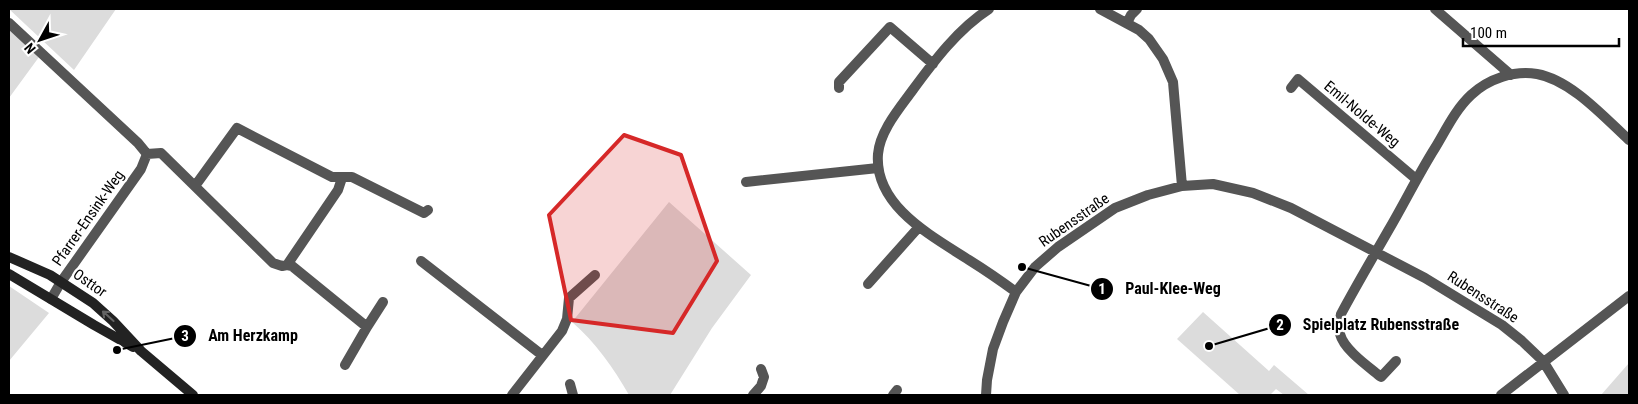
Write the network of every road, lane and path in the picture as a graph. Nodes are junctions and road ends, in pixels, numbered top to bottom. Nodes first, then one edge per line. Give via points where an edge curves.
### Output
1 (990, 9) edge
2 (1100, 9) edge
3 (1137, 9) edge
4 (1435, 9) edge
5 (9, 23) edge
6 (1128, 23) junction
7 (932, 64) junction
8 (1510, 75) junction
9 (839, 88) dead end
10 (1291, 88) dead end
11 (1629, 140) edge
12 (147, 154) junction
13 (878, 168) junction
14 (342, 178) junction
15 (1416, 179) junction
16 (746, 182) dead end
17 (195, 186) junction
18 (1182, 186) junction
19 (428, 210) dead end
20 (918, 228) junction
21 (1376, 251) junction
22 (9, 257) edge
23 (421, 261) dead end
24 (288, 265) junction
25 (9, 274) edge
26 (595, 274) dead end
27 (61, 282) junction
28 (868, 284) dead end
29 (1016, 292) junction
30 (1629, 296) edge
31 (51, 299) junction
32 (383, 302) dead end
33 (367, 327) junction
34 (141, 351) junction
35 (542, 355) junction
36 (1396, 361) dead end
37 (1543, 361) junction
38 (345, 365) dead end
39 (761, 369) dead end
40 (570, 384) dead end
41 (193, 395) edge
42 (512, 395) edge
43 (573, 395) edge
44 (753, 395) edge
45 (986, 395) edge
46 (1501, 395) edge
47 (1564, 395) edge

1 - 7 street via 968,25
2 - 6 street
3 - 6 street
4 - 8 street
5 - 12 street
6 - 18 street via 1149,39 1163,59 1172,82
7 - 9 street via 890,27 839,82
7 - 13 street via 884,133 878,152
8 - 11 street via 1536,74 1556,80
8 - 15 street via 1488,83 1464,102
10 - 15 street, Emil-Nolde-Weg via 1298,80
12 - 17 street via 161,152
12 - 27 street, Pfarrer-Ensink-Weg via 141,169
13 - 16 street
13 - 20 street via 897,208
14 - 17 street via 332,177 237,128
14 - 19 street via 352,177 424,213
14 - 24 street via 338,190
15 - 21 street
17 - 24 street via 274,263
18 - 21 street, Rubensstraße via 1214,184 1253,193 1291,208
18 - 29 street, Rubensstraße via 1115,208 1058,247 1035,267
20 - 28 street
20 - 29 street
21 - 36 street via 1340,314 1339,332 1347,347 1381,378
21 - 37 street, Rubensstraße via 1502,325
22 - 27 main road, Osttor
23 - 35 street
24 - 33 street
25 - 31 main road, Osttor
26 - 35 street via 569,298 562,331
27 - 31 street, Pfarrer-Ensink-Weg
34 -> 27 main road, Osttor via 104,312
29 - 45 street, Rubensstraße via 993,349
30 - 37 street
31 - 34 main road, Osttor
32 - 33 street
33 - 38 street
34 - 41 main road, Osttor
35 - 42 street
37 - 46 street
37 - 47 street, Rubensstraße
39 - 44 street via 764,377
40 - 43 street

